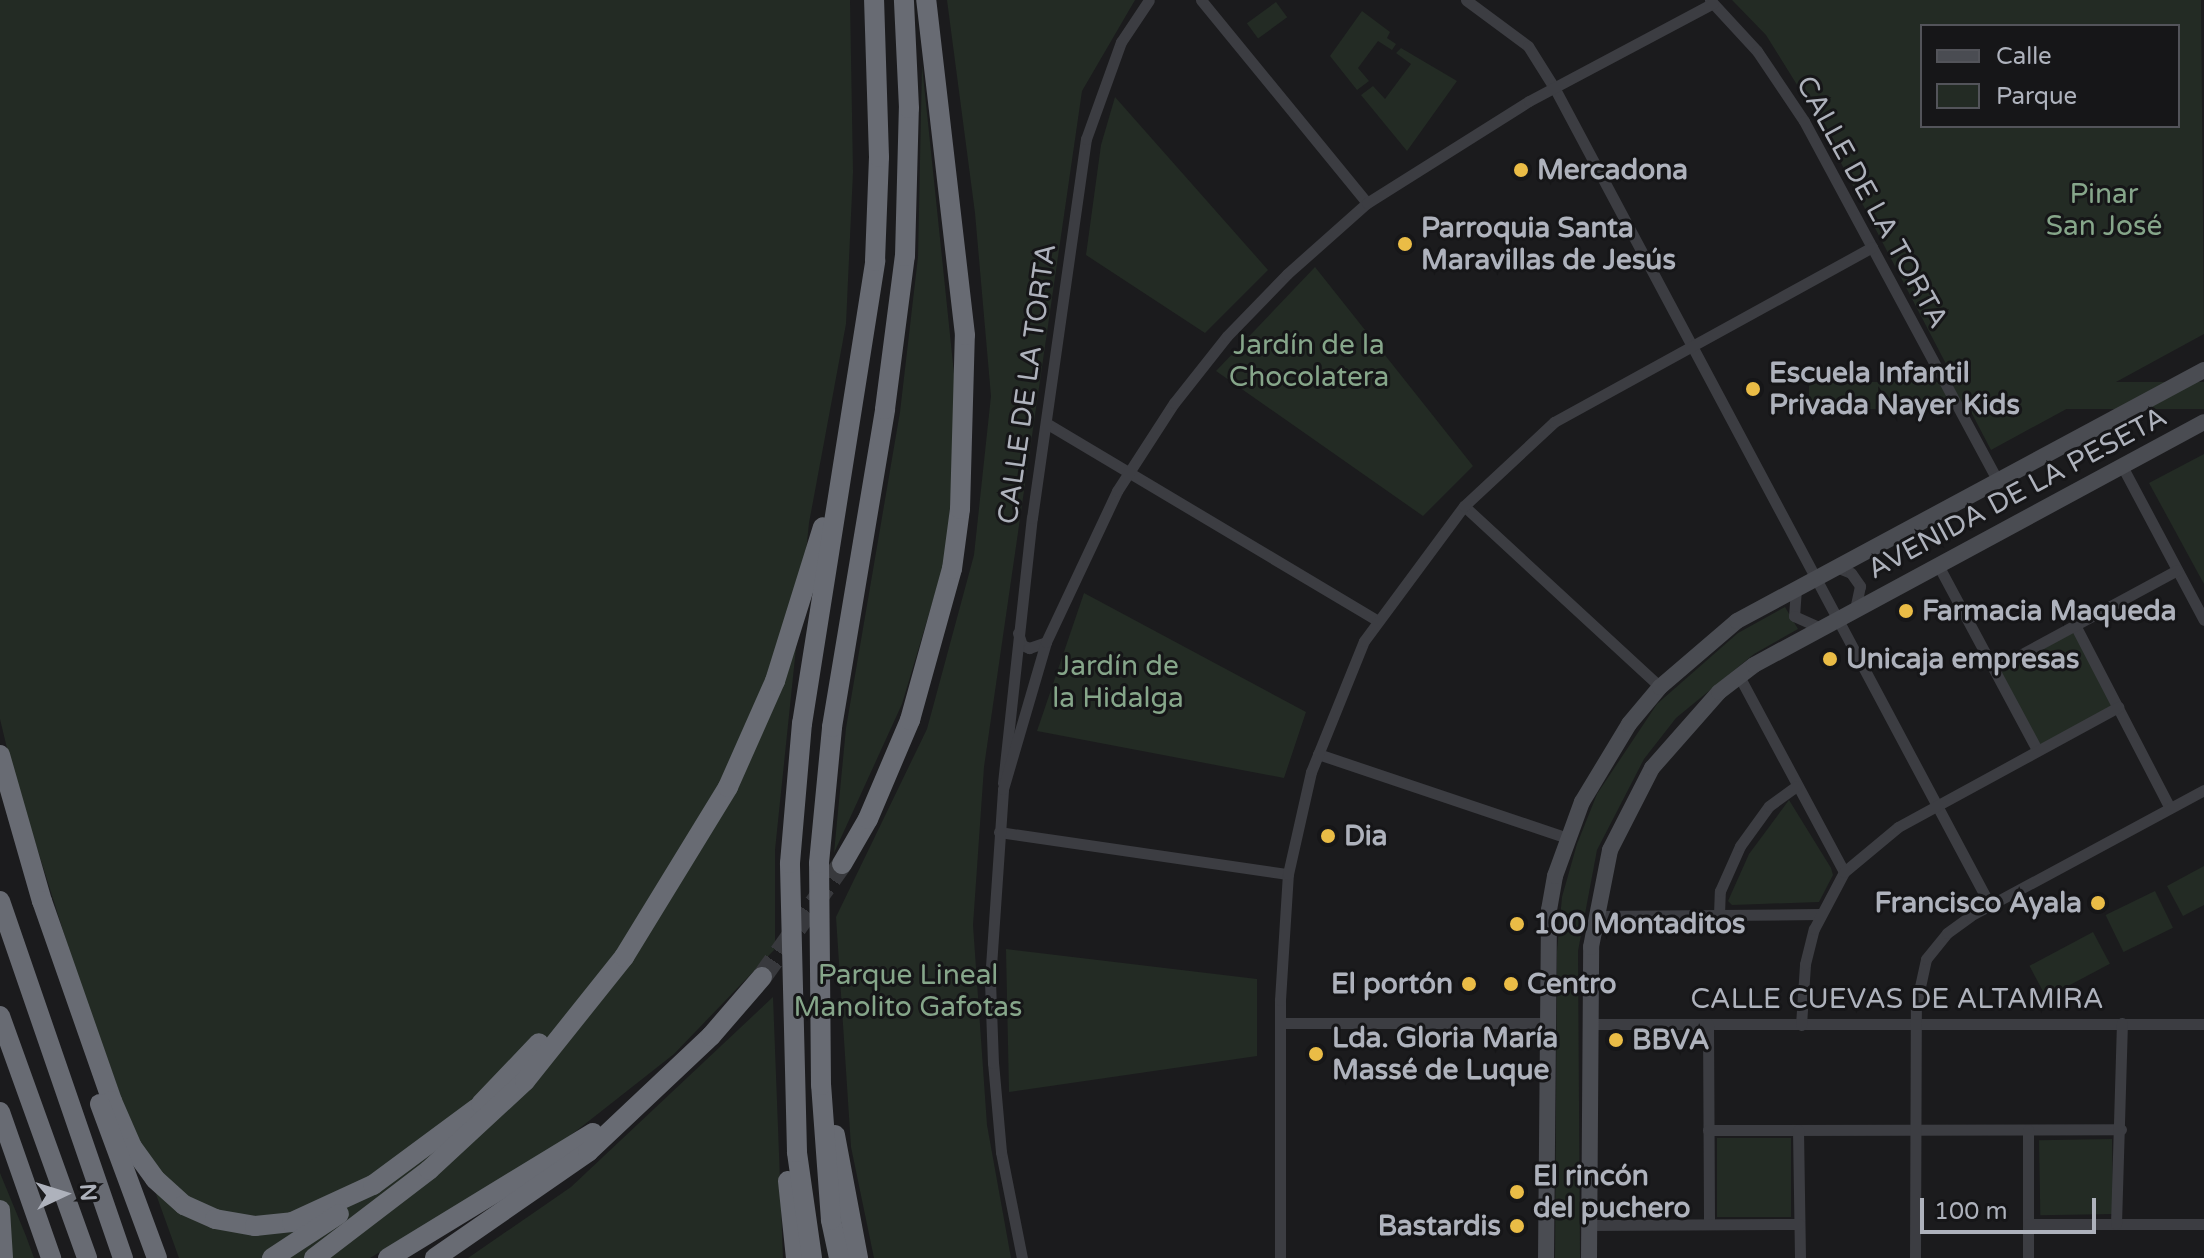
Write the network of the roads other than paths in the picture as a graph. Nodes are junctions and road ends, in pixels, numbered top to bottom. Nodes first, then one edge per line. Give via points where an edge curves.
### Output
1 (874, 0) edge
2 (904, 0) edge
3 (926, 0) edge
4 (1149, 0) edge
5 (1201, 0) edge
6 (1466, 0) edge
7 (1711, 1) edge
8 (1555, 89) junction
9 (1367, 203) junction
10 (1872, 247) junction
11 (865, 340) junction
12 (1692, 344) junction
13 (2204, 370) edge
14 (2204, 422) edge
15 (1046, 423) junction
16 (2122, 466) junction
17 (1127, 473) junction
18 (1998, 481) junction
19 (1464, 506) junction
20 (1938, 565) junction
21 (1836, 567) junction
22 (2177, 570) junction
23 (1816, 578) junction
24 (1796, 588) junction
25 (1855, 610) junction
26 (1839, 619) junction
27 (1377, 620) junction
28 (2204, 620) edge
29 (2075, 625) junction
30 (1821, 628) junction
31 (1018, 632) junction
32 (1046, 642) junction
33 (1994, 669) junction
34 (1739, 676) junction
35 (1660, 687) junction
36 (2118, 707) junction
37 (2037, 750) junction
38 (1318, 754) junction
39 (0, 755) edge
40 (1797, 786) junction
41 (1003, 789) junction
42 (2204, 790) edge
43 (0, 793) edge
44 (1936, 804) junction
45 (2170, 808) junction
46 (999, 832) junction
47 (1568, 838) junction
48 (842, 864) tunnel mouth
49 (1844, 872) junction
50 (1288, 874) junction
51 (662, 899) junction
52 (0, 901) edge
53 (1990, 905) junction
54 (1821, 914) junction
55 (1719, 915) junction
56 (1596, 916) junction
57 (788, 958) junction
58 (762, 977) tunnel mouth
59 (0, 1016) edge
60 (1281, 1023) junction
61 (1546, 1023) junction
62 (2122, 1023) junction
63 (1590, 1024) junction
64 (1708, 1024) junction
65 (1915, 1024) junction
66 (2204, 1024) edge
67 (1801, 1025) junction
68 (821, 1085) junction
69 (649, 1096) junction
70 (477, 1108) junction
71 (0, 1112) edge
72 (2121, 1129) junction
73 (1708, 1130) junction
74 (1798, 1130) junction
75 (1915, 1130) junction
76 (2028, 1130) junction
77 (0, 1210) edge
78 (1709, 1223) junction
79 (1799, 1224) junction
80 (2028, 1224) junction
81 (2116, 1224) junction
82 (2204, 1224) edge
83 (1588, 1225) junction
84 (3, 1258) edge
85 (51, 1258) edge
86 (87, 1258) edge
87 (123, 1258) edge
88 (157, 1258) edge
89 (272, 1258) edge
90 (314, 1258) edge
91 (388, 1258) edge
92 (435, 1258) edge
93 (796, 1258) edge
94 (812, 1258) edge
95 (839, 1258) edge
96 (858, 1258) edge
97 (1022, 1258) edge
98 (1280, 1258) edge
99 (1546, 1258) edge
100 (1589, 1258) edge
101 (1800, 1258) edge
102 (1915, 1258) edge
103 (2028, 1258) edge

1 - 11 highway via 879,157
2 - 68 highway via 909,108 905,256 832,727 819,863
3 - 48 highway via 965,335 960,509 952,569 910,720 868,819
4 - 15 street, CALLE DE LA TORTA via 1100,89 1086,139
5 - 9 street
6 - 8 street via 1528,46
7 - 8 street
7 - 10 street, CALLE DE LA TORTA via 1757,51 1804,121
8 - 9 street
8 - 12 street
9 - 17 street via 1227,336
10 - 12 street
10 - 18 street, CALLE DE LA TORTA
11 - 51 highway via 850,379 820,541 775,681 728,787
11 - 57 highway via 802,724
12 - 19 street via 1554,422
12 - 23 street
13 - 18 street, AVENIDA DE LA PESETA
14 - 16 street, AVENIDA DE LA PESETA
15 - 17 street
15 - 31 street, CALLE DE LA TORTA
16 - 20 street, AVENIDA DE LA PESETA
16 - 22 street
17 - 27 street
17 - 32 street
18 - 21 street, AVENIDA DE LA PESETA
19 - 27 street
19 - 35 street
20 - 25 street, AVENIDA DE LA PESETA
20 - 33 street
21 - 23 street, AVENIDA DE LA PESETA
21 - 25 street, AVENIDA DE LA PESETA via 1851,573 1860,586
22 - 28 street
22 - 29 street
23 - 24 street, AVENIDA DE LA PESETA
23 - 26 street
24 - 30 street via 1794,616
24 - 35 street, AVENIDA DE LA PESETA via 1726,629
25 - 26 street, AVENIDA DE LA PESETA
26 - 30 street, AVENIDA DE LA PESETA
26 - 44 street
27 - 38 street
29 - 33 street
29 - 36 street
30 - 34 street, AVENIDA DE LA PESETA
31 - 32 street via 1022,645 1029,648
31 - 41 street, CALLE DE LA TORTA
32 - 41 street
33 - 37 street
34 - 40 street
34 - 56 street, AVENIDA DE LA PESETA via 1686,725 1652,768 1610,850
35 - 47 street, AVENIDA DE LA PESETA via 1600,765
36 - 37 street
36 - 45 street
37 - 44 street
38 - 47 street
38 - 50 street
39 - 70 highway via 42,901 112,1101 147,1168 184,1205 215,1219 255,1226 292,1222 373,1185
40 - 49 street
40 - 55 street via 1769,806 1740,846 1720,891
41 - 46 street
42 - 45 street
43 - 88 highway via 107,1125
44 - 49 street via 1874,844
44 - 53 street
45 - 53 street
46 - 50 street
46 - 97 street via 990,981 993,1063 1001,1152
47 - 61 street, AVENIDA DE LA PESETA via 1549,910
49 - 54 street
50 - 60 street
51 - 70 highway
51 - 90 highway via 624,957 525,1081 429,1170
52 - 87 highway
53 - 65 street via 1947,933 1926,959 1918,981
54 - 55 street
54 - 67 street via 1805,964
55 - 56 street
56 - 63 street, AVENIDA DE LA PESETA
57 - 93 highway via 781,1004
57 - 94 highway via 797,1152
58 - 69 highway
59 - 86 highway
60 - 61 street
60 - 98 street
61 - 99 street, AVENIDA DE LA PESETA
62 - 65 street, CALLE CUEVAS DE ALTAMIRA
62 - 66 street, CALLE CUEVAS DE ALTAMIRA
62 - 72 street
63 - 64 street, CALLE CUEVAS DE ALTAMIRA
63 - 83 street, AVENIDA DE LA PESETA
64 - 67 street, CALLE CUEVAS DE ALTAMIRA
64 - 73 street
65 - 67 street, CALLE CUEVAS DE ALTAMIRA
65 - 75 street
68 - 95 highway
68 - 96 highway
69 - 91 highway via 485,1203
69 - 92 highway via 588,1152
70 - 89 highway via 409,1166
71 - 85 highway
72 - 76 street
72 - 81 street
73 - 74 street
73 - 78 street
74 - 75 street
74 - 79 street
75 - 76 street
75 - 102 street
76 - 80 street
77 - 84 highway
78 - 79 street
78 - 83 street
79 - 101 street
80 - 81 street
80 - 103 street
81 - 82 street
83 - 100 street, AVENIDA DE LA PESETA

